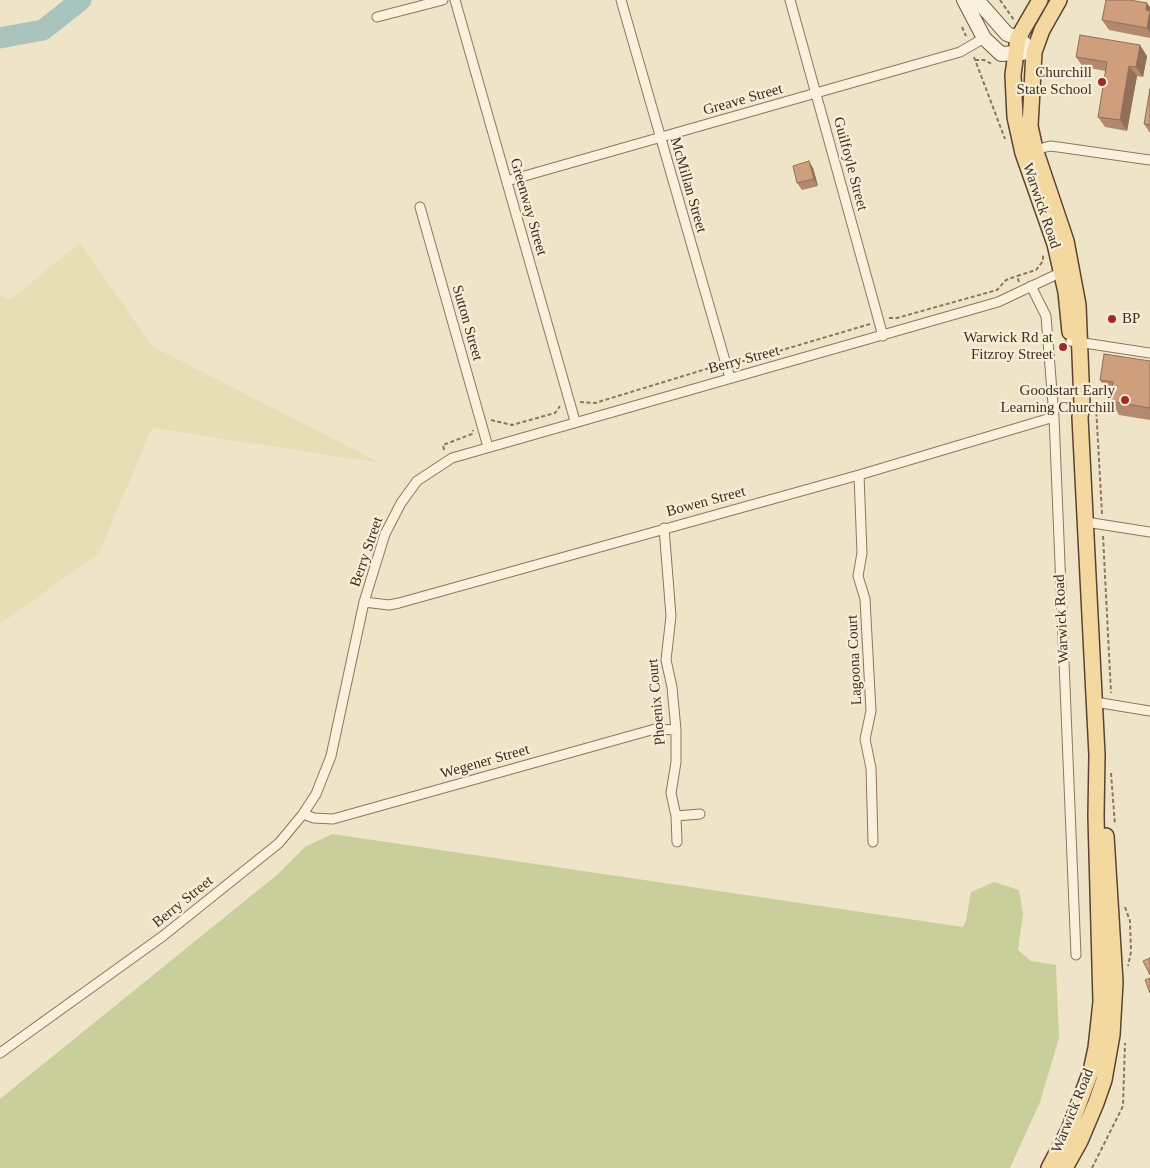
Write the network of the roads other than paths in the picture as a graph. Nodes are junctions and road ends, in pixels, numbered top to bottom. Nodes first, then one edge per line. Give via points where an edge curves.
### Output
1 (443, 0) edge
2 (455, 0) edge
3 (621, 0) edge
4 (790, 0) edge
5 (1040, 0) edge
6 (1059, 0) edge
7 (970, 3) edge
8 (377, 17) dead end
9 (984, 38) junction
10 (1018, 38) junction
11 (1034, 52) junction
12 (1015, 54) junction
13 (817, 93) junction
14 (660, 138) junction
15 (1029, 151) junction
16 (1150, 160) edge
17 (507, 181) junction
18 (420, 207) dead end
19 (1067, 270) junction
20 (1031, 286) junction
21 (883, 336) junction
22 (1076, 342) junction
23 (1150, 353) edge
24 (730, 378) junction
25 (1054, 417) junction
26 (575, 421) junction
27 (488, 447) junction
28 (859, 476) junction
29 (1086, 522) junction
30 (664, 528) junction
31 (1150, 532) edge
32 (364, 602) junction
33 (1095, 702) junction
34 (1150, 711) edge
35 (676, 730) junction
36 (1097, 755) junction
37 (303, 814) junction
38 (700, 814) dead end
39 (676, 816) junction
40 (677, 842) dead end
41 (873, 842) dead end
42 (1076, 954) dead end
43 (0, 1053) edge
44 (1049, 1168) edge
45 (1065, 1168) edge

1 - 8 street
2 - 17 street, Greenway Street
3 - 14 street, McMillan Street
4 - 13 street, Guilfoyle Street
5 - 10 main road, Warwick Road
6 - 11 main road, Warwick Road
7 - 9 main road
7 - 10 main road via 1006,34
9 - 12 main road via 1001,54
9 - 13 street, Greave Street via 970,47
10 - 11 main road
10 - 12 main road, Warwick Road
11 - 12 main road
11 - 15 main road, Warwick Road
12 - 15 main road, Warwick Road via 1015,117
13 - 14 street, Greave Street
13 - 21 street, Guilfoyle Street
14 - 17 street, Greave Street
14 - 24 street, McMillan Street
15 - 16 street via 1058,147
15 - 19 main road, Warwick Road
17 - 26 street, Greenway Street
18 - 27 street, Sutton Street
19 - 20 street, Berry Street
19 - 22 main road, Warwick Road
20 - 21 street, Berry Street via 998,302
20 - 25 street, Warwick Road via 1046,316
21 - 24 street, Berry Street
22 - 23 street
22 - 29 main road, Warwick Road via 1076,407 1080,417
24 - 26 street, Berry Street
25 - 28 street, Bowen Street
25 - 42 street, Warwick Road
26 - 27 street, Berry Street
27 - 32 street, Berry Street via 447,462 417,481 400,503 385,534
28 - 30 street, Bowen Street
28 - 41 street, Lagoona Court via 862,553 858,576 865,599 871,711 866,739 871,768
29 - 31 street
29 - 33 main road, Warwick Road
30 - 32 street, Bowen Street via 400,603
30 - 35 street, Phoenix Court via 671,616 666,660
32 - 37 street, Berry Street via 331,756 316,794
33 - 34 street
33 - 36 main road, Warwick Road
35 - 37 street, Wegener Street via 654,730 340,817 314,818
35 - 39 street, Phoenix Court via 676,762 671,793
36 - 44 main road, Warwick Road via 1101,975 1098,1032 1084,1094
36 - 45 main road, Warwick Road via 1110,883 1114,1015 1104,1080 1080,1141
37 - 43 street, Berry Street via 279,843 163,936
38 - 39 street
39 - 40 street, Phoenix Court

